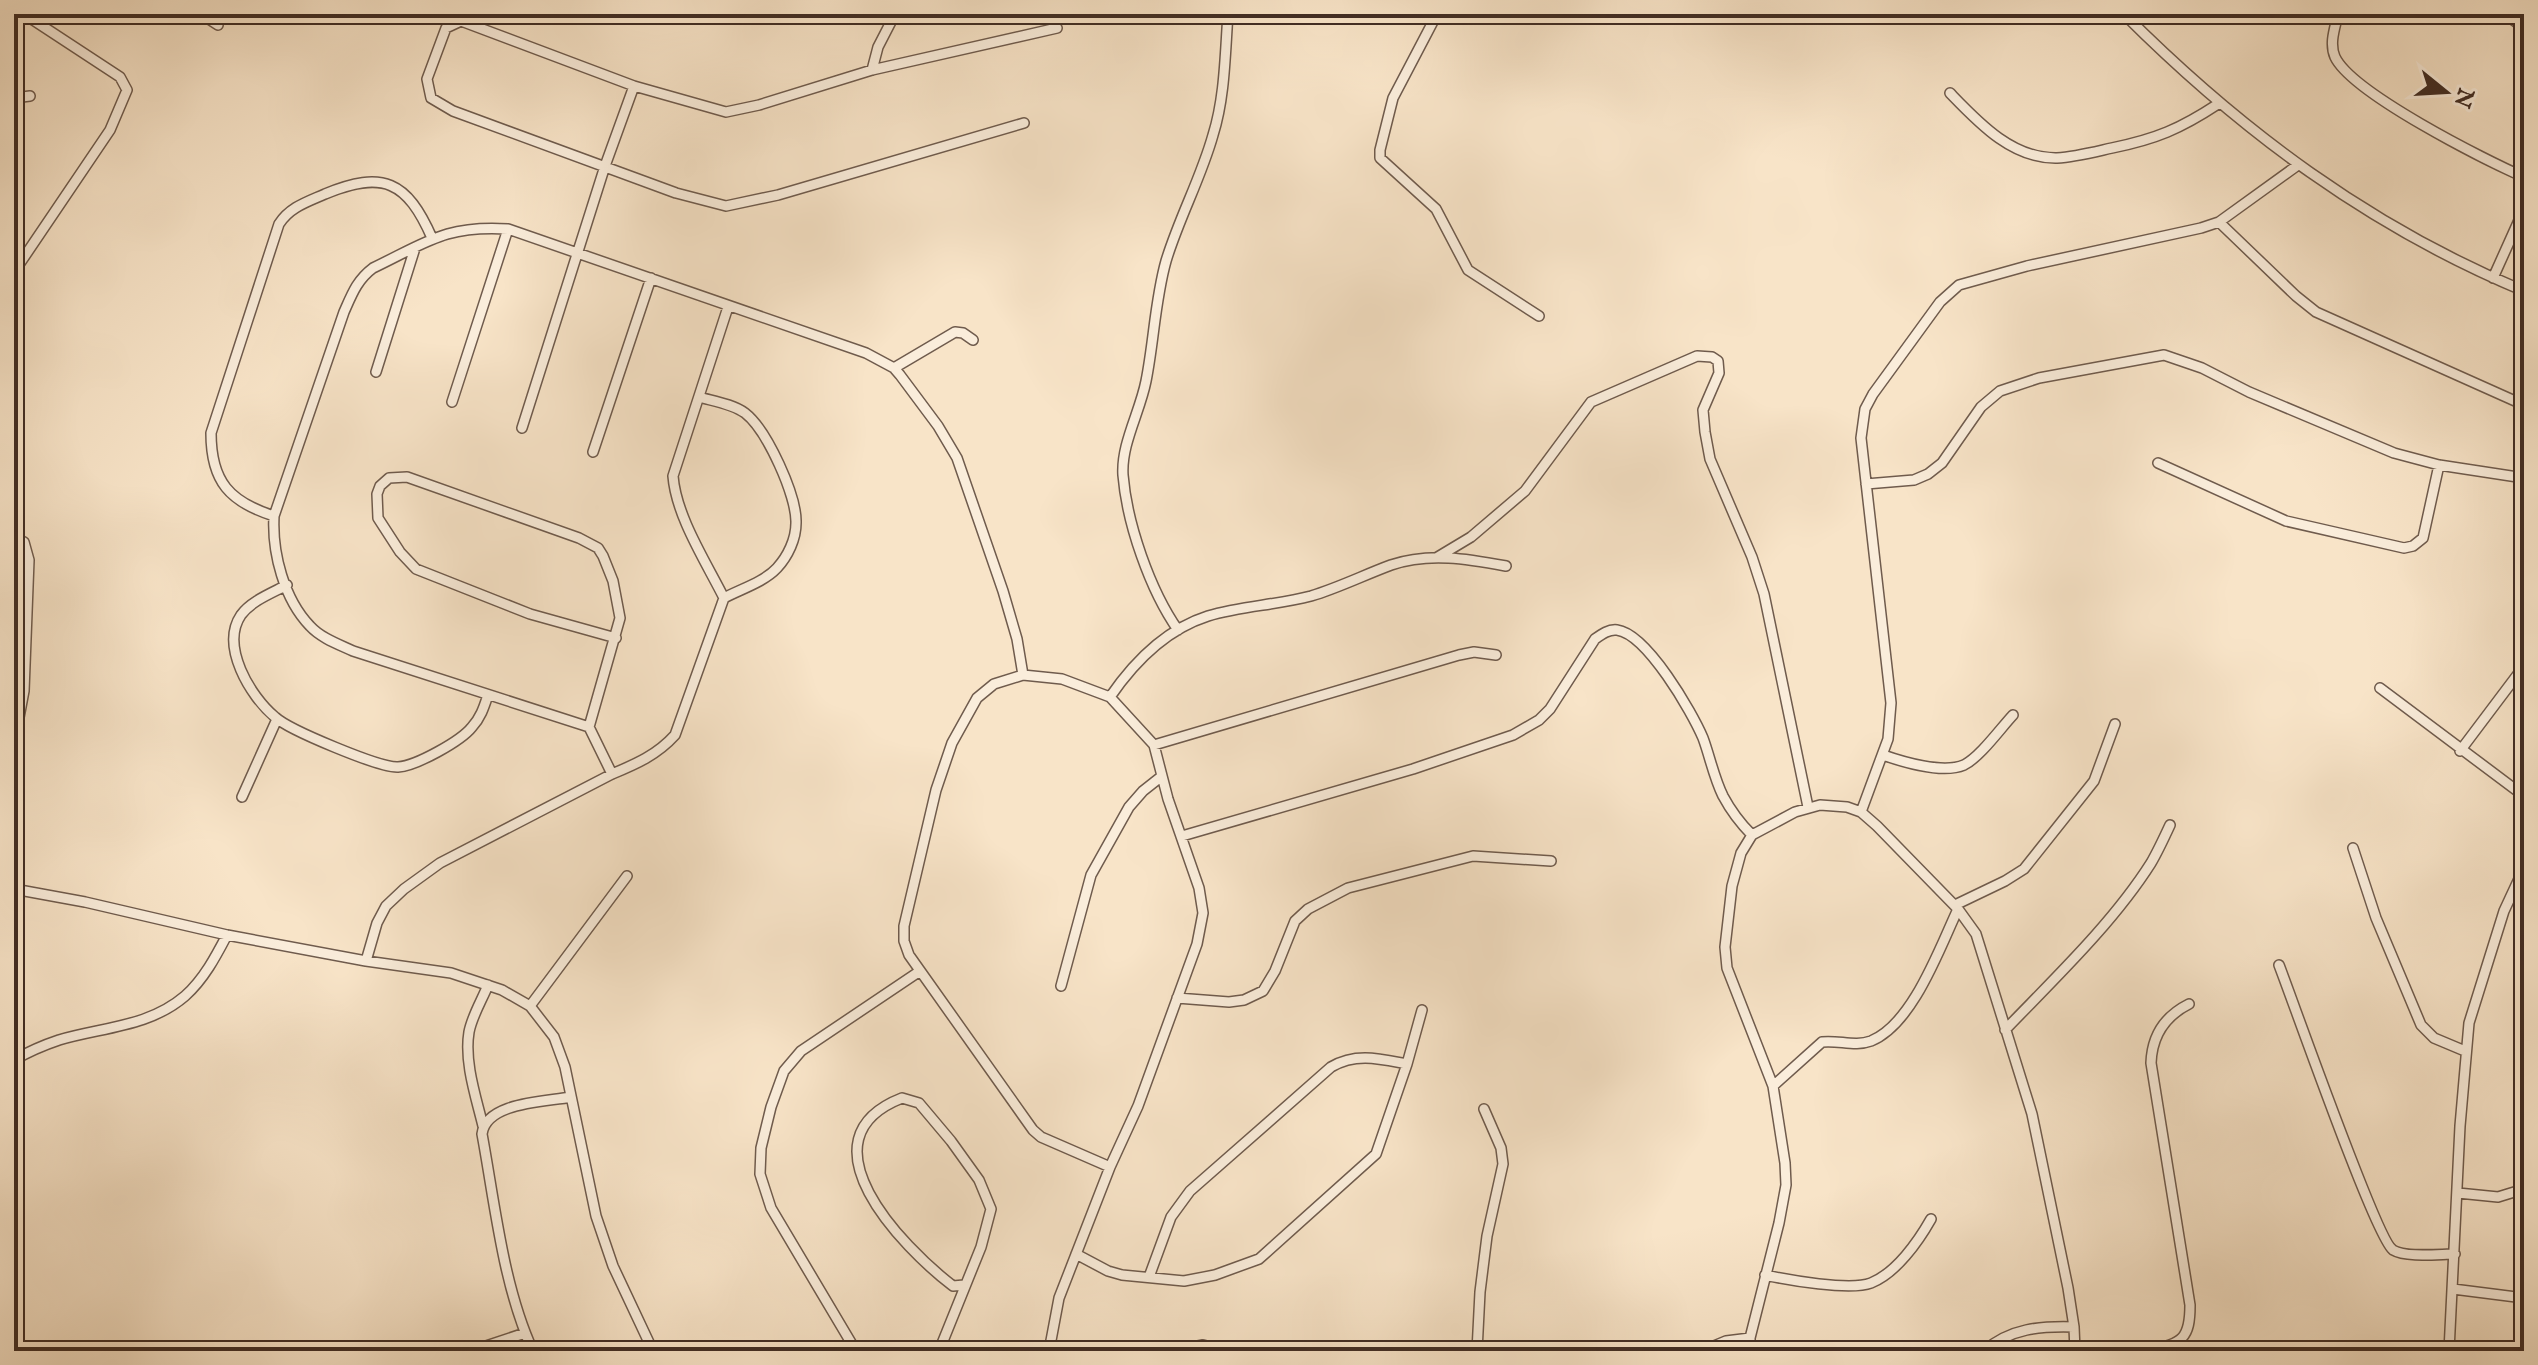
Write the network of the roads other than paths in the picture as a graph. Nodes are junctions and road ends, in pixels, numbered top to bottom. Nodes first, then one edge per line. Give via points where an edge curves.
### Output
1 (24, 14) edge
2 (201, 14) edge
3 (895, 14) edge
4 (1228, 14) edge
5 (1437, 14) edge
6 (2124, 14) edge
7 (2338, 14) edge
8 (2505, 14) edge
9 (218, 25) dead end
10 (1057, 28) dead end
11 (2524, 28) edge
12 (872, 70) junction
13 (634, 86) junction
14 (1950, 93) dead end
15 (30, 96) dead end
16 (14, 98) edge
17 (2218, 104) junction
18 (1024, 123) dead end
19 (2298, 165) junction
20 (605, 166) junction
21 (2524, 177) edge
22 (2524, 209) edge
23 (2219, 222) junction
24 (508, 229) junction
25 (432, 238) junction
26 (415, 248) junction
27 (579, 252) junction
28 (14, 272) edge
29 (651, 278) junction
30 (2493, 278) junction
31 (2524, 291) edge
32 (728, 307) junction
33 (1539, 316) dead end
34 (973, 340) dead end
35 (894, 368) junction
36 (376, 372) dead end
37 (699, 397) junction
38 (452, 402) dead end
39 (2524, 405) edge
40 (522, 428) dead end
41 (593, 452) dead end
42 (2158, 463) dead end
43 (2439, 465) junction
44 (2524, 478) edge
45 (1866, 484) junction
46 (274, 516) junction
47 (14, 537) edge
48 (1436, 558) junction
49 (1506, 566) dead end
50 (287, 585) junction
51 (724, 598) junction
52 (1178, 630) junction
53 (616, 638) junction
54 (1496, 655) dead end
55 (2524, 666) edge
56 (1023, 675) junction
57 (2380, 688) dead end
58 (488, 695) junction
59 (1110, 697) junction
60 (2013, 715) dead end
61 (277, 719) junction
62 (2115, 724) dead end
63 (589, 727) junction
64 (14, 744) edge
65 (1154, 745) junction
66 (2460, 751) junction
67 (1883, 755) junction
68 (612, 774) junction
69 (1162, 776) junction
70 (2524, 796) edge
71 (242, 797) dead end
72 (1808, 807) junction
73 (1861, 812) junction
74 (2170, 825) dead end
75 (1752, 835) junction
76 (1182, 836) junction
77 (2353, 848) dead end
78 (1551, 861) dead end
79 (2524, 868) edge
80 (627, 876) dead end
81 (14, 889) edge
82 (1956, 907) junction
83 (227, 935) junction
84 (366, 961) junction
85 (2279, 965) dead end
86 (920, 971) junction
87 (488, 985) junction
88 (1061, 986) dead end
89 (1177, 998) junction
90 (2189, 1004) dead end
91 (530, 1006) junction
92 (1422, 1010) dead end
93 (2005, 1030) junction
94 (2465, 1051) junction
95 (14, 1060) edge
96 (1407, 1064) junction
97 (1773, 1086) junction
98 (571, 1097) junction
99 (1484, 1109) dead end
100 (483, 1126) junction
101 (1110, 1167) junction
102 (2524, 1189) edge
103 (2458, 1193) junction
104 (1931, 1219) dead end
105 (1076, 1254) junction
106 (2455, 1254) junction
107 (1765, 1275) junction
108 (1149, 1277) junction
109 (964, 1285) junction
110 (2453, 1289) junction
111 (2524, 1298) edge
112 (2074, 1327) junction
113 (525, 1333) junction
114 (1750, 1338) junction
115 (14, 1341) edge
116 (24, 1351) edge
117 (471, 1351) edge
118 (533, 1351) edge
119 (653, 1351) edge
120 (856, 1351) edge
121 (939, 1351) edge
122 (1049, 1351) edge
123 (1173, 1351) edge
124 (1226, 1351) edge
125 (1477, 1351) edge
126 (1702, 1351) edge
127 (1750, 1351) edge
128 (1984, 1351) edge
129 (2075, 1351) edge
130 (2150, 1351) edge
131 (2449, 1351) edge

1 - 28 street via 120,77 127,90 110,130
2 - 9 street
3 - 12 street
4 - 52 street via 1215,132 1167,257 1146,382 1123,473 1143,558
5 - 33 street via 1393,98 1380,158 1436,209 1468,270
6 - 17 street
7 - 21 street via 2333,50 2351,75 2453,142
8 - 11 street
10 - 12 street
12 - 13 street via 726,112
13 - 20 street
13 - 20 street via 461,21 446,28 440,39 427,79 431,98 439,105
14 - 17 street via 1994,135 2055,158 2156,138
15 - 16 street
17 - 19 street
18 - 20 street via 726,206
19 - 23 street
19 - 30 street via 2414,238
20 - 27 street
22 - 30 street
23 - 39 street via 2316,312
23 - 45 street via 1967,281 1950,290 1868,402 1861,430
24 - 25 street via 474,227
24 - 27 street
24 - 38 street
25 - 26 street
25 - 46 street via 412,200 366,181 302,204 279,224 211,433 212,459 229,491 239,502
26 - 36 street
26 - 46 street via 373,268 356,286
27 - 29 street
27 - 40 street
29 - 32 street
29 - 41 street
30 - 31 street
32 - 35 street via 866,353
32 - 37 street
34 - 35 street via 955,332
35 - 56 street via 957,458 1003,591
37 - 51 street via 673,483
37 - 51 street via 740,410 753,420 788,487 797,526 777,568
42 - 43 street via 2286,521 2404,548 2423,538
43 - 44 street
43 - 45 street via 2394,453 2164,355 2039,378 2000,391 1928,474
45 - 67 street via 1891,703
46 - 50 street via 274,545
47 - 64 street via 24,542 29,560 24,691
48 - 49 street
48 - 52 street via 1391,565 1308,596 1211,615
48 - 72 street via 1471,537 1525,491 1591,402 1697,356 1718,361 1703,410 1707,446 1761,582
50 - 58 street via 299,611 328,640
50 - 61 street via 245,610 235,627 234,643 248,683
51 - 68 street via 675,735 652,756
52 - 59 street via 1134,665
53 - 53 street via 620,618 613,581 603,556 589,543 407,477 389,478 380,486 378,518 416,569 530,614
53 - 63 street
54 - 65 street via 1459,655
55 - 66 street
56 - 59 street via 1062,679
56 - 86 street via 994,684 977,698 952,743 904,926 904,941
57 - 66 street
58 - 61 street via 481,716 460,738 396,767
58 - 63 street
59 - 65 street
60 - 67 street via 1959,767
61 - 71 street
62 - 82 street via 2094,781 2024,869
63 - 68 street
65 - 69 street
66 - 70 street
67 - 73 street
68 - 84 street via 440,863 404,889 377,923
69 - 76 street
69 - 88 street via 1129,807 1091,875
72 - 73 street via 1837,805
72 - 75 street
73 - 82 street
74 - 93 street via 2126,896
75 - 76 street via 1722,795 1683,698 1657,661 1628,634 1616,630 1595,639 1539,720 1501,741
75 - 97 street via 1734,873 1726,959
76 - 89 street via 1203,913
77 - 94 street via 2421,1025 2434,1038
78 - 89 street via 1473,856 1348,888 1295,921 1263,991 1229,1002
79 - 94 street via 2474,1003
80 - 91 street
81 - 83 street
82 - 93 street via 1976,934
82 - 97 street via 1900,1020 1870,1042 1822,1042
83 - 84 street
83 - 95 street via 203,976 164,1010 122,1028 61,1040
84 - 87 street via 451,973
85 - 106 street via 2386,1243 2399,1253
86 - 101 street via 1033,1130
86 - 120 street via 801,1051 784,1071 761,1148 760,1174 771,1208
87 - 91 street
87 - 100 street via 469,1042
89 - 101 street
90 - 130 street via 2162,1027 2151,1063 2190,1305 2189,1327 2178,1342
91 - 98 street via 554,1037
92 - 96 street
93 - 112 street via 2032,1114
94 - 103 street
96 - 108 street via 1361,1058 1331,1067 1190,1191 1171,1217
96 - 108 street via 1371,1162 1279,1244 1249,1265 1215,1275 1184,1281
97 - 107 street via 1786,1185
98 - 100 street via 498,1110
98 - 119 street via 596,1216
99 - 125 street via 1503,1164 1485,1250
100 - 113 street
101 - 105 street
102 - 103 street via 2498,1197
103 - 106 street
104 - 107 street via 1900,1260 1872,1282 1851,1286
105 - 108 street via 1108,1271
105 - 122 street via 1059,1298
106 - 110 street
107 - 114 street
109 - 109 street via 991,1209 969,1163 927,1111 902,1098 880,1108 863,1125 856,1146 859,1174 875,1205 927,1266 953,1286
109 - 121 street
110 - 111 street
110 - 131 street
112 - 128 street via 2014,1332
112 - 129 street
113 - 117 street
113 - 118 street
114 - 126 street
114 - 127 street
115 - 116 street
123 - 124 street via 1203,1345

